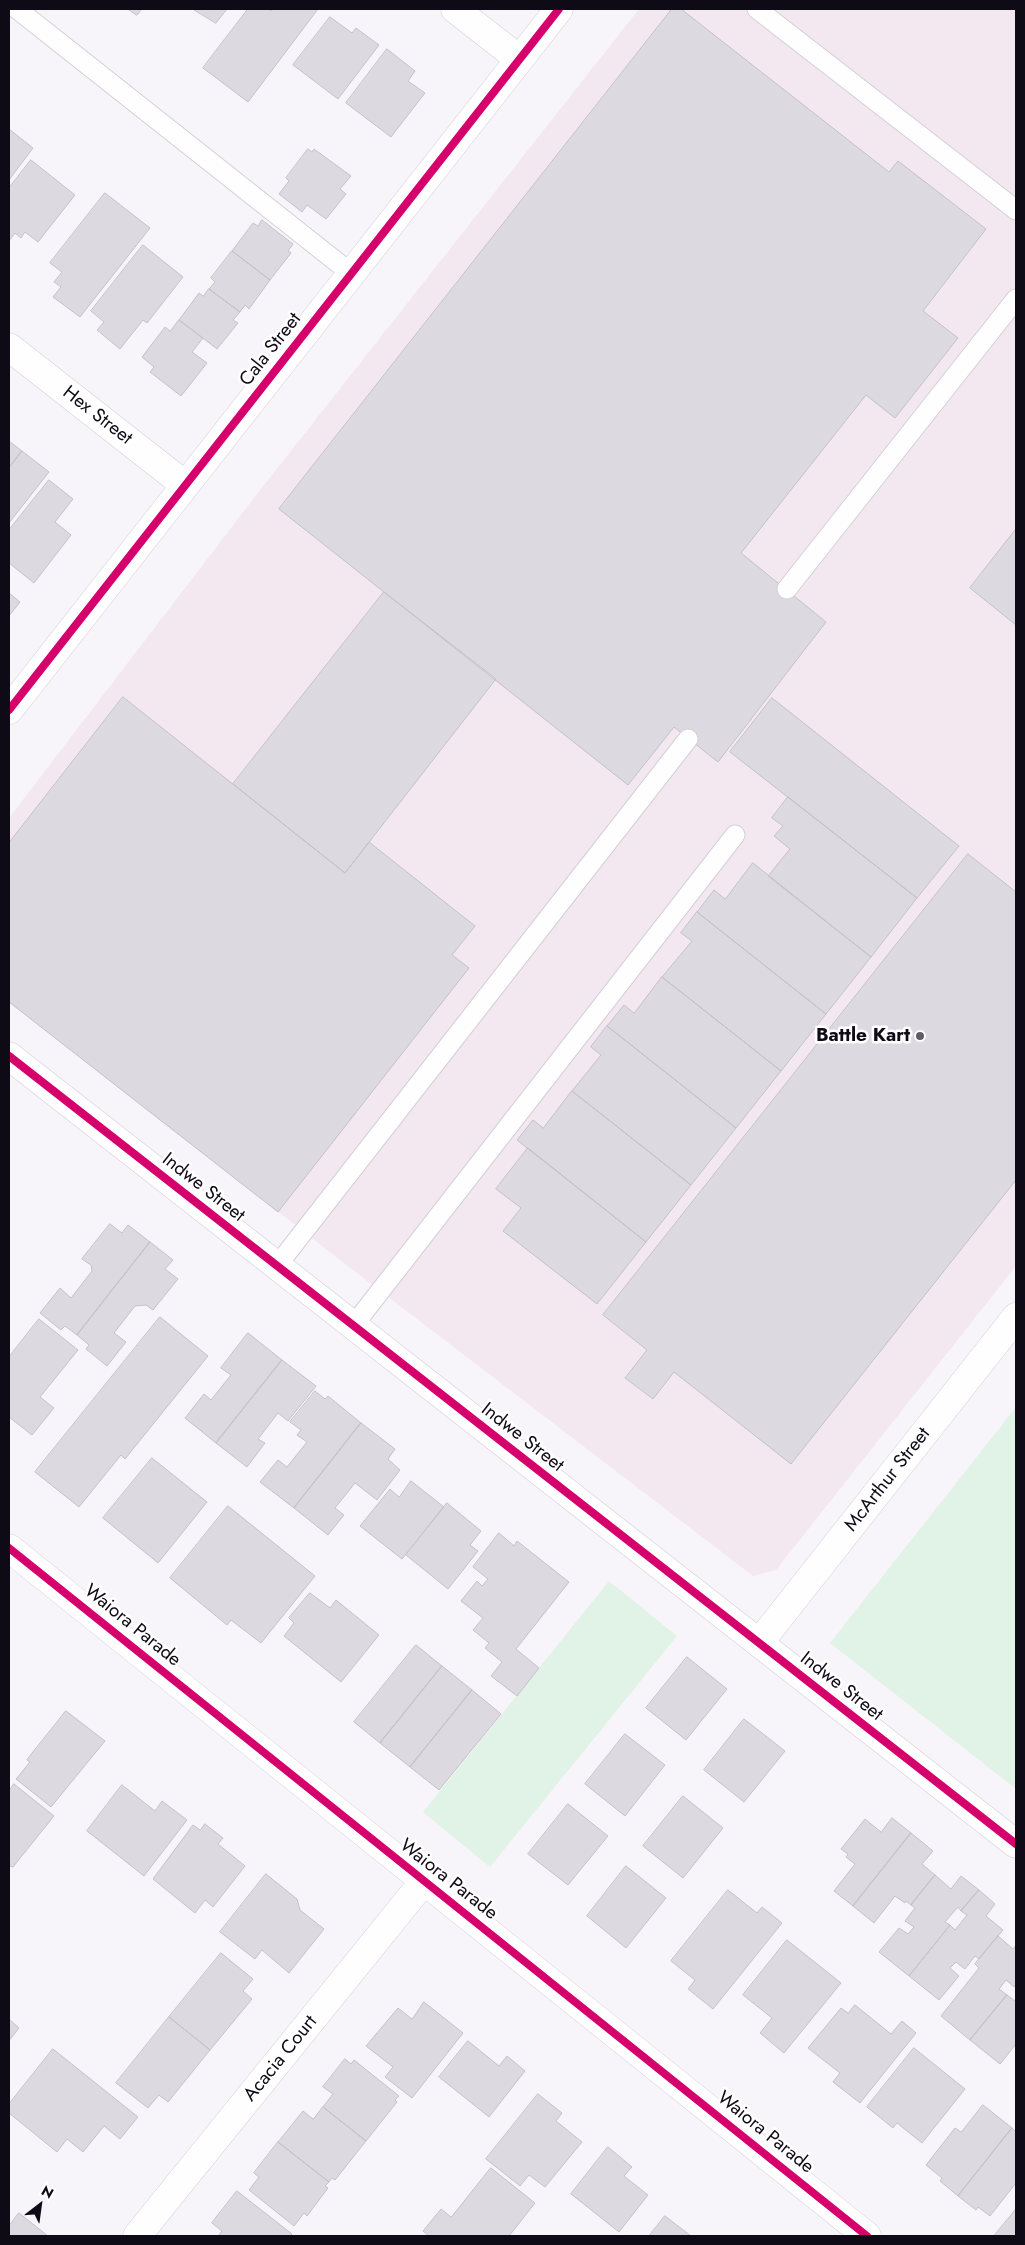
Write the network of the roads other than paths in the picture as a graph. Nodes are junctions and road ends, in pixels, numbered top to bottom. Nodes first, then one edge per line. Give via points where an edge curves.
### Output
1 (16, 9) edge
2 (455, 9) edge
3 (559, 9) edge
4 (757, 9) edge
5 (519, 59) junction
6 (1016, 210) edge
7 (352, 274) junction
8 (1016, 299) edge
9 (9, 347) edge
10 (185, 485) junction
11 (787, 589) dead end
12 (12, 701) edge
13 (688, 739) dead end
14 (735, 834) dead end
15 (9, 1056) edge
16 (276, 1267) junction
17 (1016, 1317) edge
18 (352, 1326) junction
19 (9, 1548) edge
20 (759, 1643) junction
21 (1016, 1844) edge
22 (424, 1881) junction
23 (137, 2236) edge
24 (868, 2236) edge

1 - 7 lane
2 - 5 street
3 - 5 street, Cala Street
4 - 6 lane
5 - 7 street, Cala Street
7 - 10 street, Cala Street
8 - 11 lane
9 - 10 street, Hex Street
10 - 12 street, Cala Street
13 - 16 lane
14 - 18 lane
15 - 16 street, Indwe Street
16 - 18 street, Indwe Street
17 - 20 street, McArthur Street
18 - 20 street, Indwe Street
19 - 22 street, Waiora Parade
20 - 21 street, Indwe Street
22 - 23 street, Acacia Court
22 - 24 street, Waiora Parade

